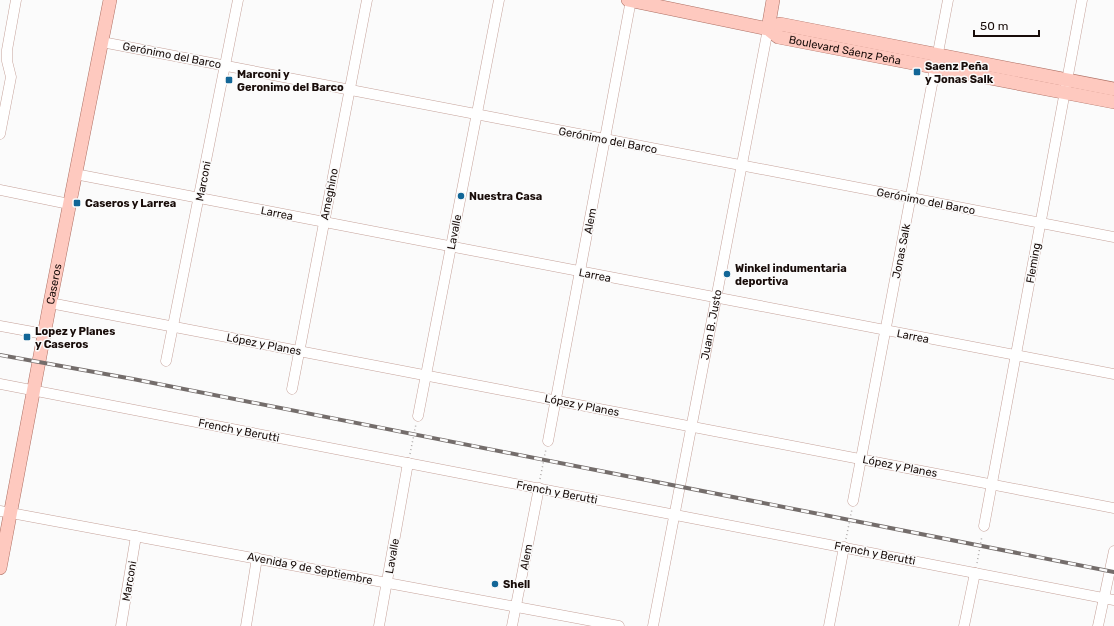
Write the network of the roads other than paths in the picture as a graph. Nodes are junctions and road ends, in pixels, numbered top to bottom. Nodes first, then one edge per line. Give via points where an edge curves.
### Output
1 (16, 0) edge
2 (110, 0) edge
3 (238, 0) edge
4 (366, 0) edge
5 (499, 0) edge
6 (630, 0) edge
7 (773, 0) edge
8 (948, 0) edge
9 (1082, 0) edge
10 (768, 29) junction
11 (102, 42) junction
12 (3, 60) edge
13 (936, 61) junction
14 (225, 66) junction
15 (1067, 80) junction
16 (1114, 88) edge
17 (349, 90) junction
18 (1065, 93) junction
19 (1114, 102) edge
20 (476, 114) junction
21 (0, 134) edge
22 (605, 139) junction
23 (742, 165) junction
24 (75, 174) junction
25 (0, 190) edge
26 (200, 198) junction
27 (911, 198) junction
28 (69, 204) junction
29 (323, 222) junction
30 (1040, 223) junction
31 (1114, 237) edge
32 (451, 247) junction
33 (580, 272) junction
34 (716, 298) junction
35 (50, 302) junction
36 (0, 326) edge
37 (174, 326) junction
38 (885, 331) junction
39 (44, 334) junction
40 (299, 350) junction
41 (1016, 356) junction
42 (166, 361) dead end
43 (1114, 374) edge
44 (425, 375) junction
45 (0, 384) edge
46 (292, 389) dead end
47 (33, 390) junction
48 (555, 400) junction
49 (418, 416) road end
50 (692, 426) junction
51 (548, 441) road end
52 (861, 459) junction
53 (408, 463) junction
54 (992, 484) junction
55 (539, 488) junction
56 (853, 501) road end
57 (1114, 508) edge
58 (5, 512) edge
59 (675, 515) junction
60 (984, 526) road end
61 (136, 536) junction
62 (844, 547) junction
63 (1114, 551) edge
64 (257, 558) junction
65 (0, 568) edge
66 (975, 573) junction
67 (387, 583) junction
68 (1109, 599) edge
69 (516, 607) junction
70 (121, 626) edge
71 (246, 626) edge
72 (379, 626) edge
73 (512, 626) edge
74 (619, 626) edge
75 (653, 626) edge
76 (830, 626) edge
77 (964, 626) edge
78 (1098, 626) edge

1 - 12 street
2 - 11 main road, Caseros
3 - 14 street, Marconi
4 - 17 street, Ameghino
5 - 20 street, Lavalle
6 - 10 main road, Boulevard Sáenz Peña
6 - 22 street, Alem
7 - 10 main road, Juan B. Justo
8 - 13 street, Jonas Salk
9 - 15 street, Fleming
10 - 13 main road, Boulevard Sáenz Peña via 778,37
10 - 23 street, Juan B. Justo
11 - 14 street, Gerónimo del Barco
11 - 24 main road, Caseros
12 - 21 street via 11,76
13 - 15 main road, Boulevard Sáenz Peña
13 - 18 main road, Boulevard Sáenz Peña
13 - 27 street, Jonas Salk
14 - 17 street, Gerónimo del Barco
14 - 26 street, Marconi
15 - 16 main road, Boulevard Sáenz Peña
15 - 18 street, Fleming
17 - 20 street, Gerónimo del Barco
17 - 29 street, Ameghino
18 - 19 main road, Boulevard Sáenz Peña
18 - 30 street, Fleming
20 - 22 street, Gerónimo del Barco
20 - 32 street, Lavalle
22 - 23 street, Gerónimo del Barco
22 - 33 street, Alem
23 - 27 street, Gerónimo del Barco
23 - 34 street, Juan B. Justo
24 - 26 street, Larrea
24 - 28 main road, Caseros
25 - 28 street
26 - 29 street, Larrea
26 - 37 street, Marconi
27 - 30 street, Gerónimo del Barco
27 - 38 street, Jonas Salk
28 - 35 main road, Caseros
29 - 32 street, Larrea
29 - 40 street, Ameghino
30 - 31 street, Gerónimo del Barco
30 - 41 street, Fleming
32 - 33 street, Larrea
32 - 44 street, Lavalle
33 - 34 street, Larrea
33 - 48 street, Alem
34 - 38 street, Larrea
34 - 50 street, Juan B. Justo
35 - 37 street, López y Planes
35 - 39 main road, Caseros
36 - 39 street
37 - 40 street, López y Planes
37 - 42 street, Marconi
38 - 41 street, Larrea
38 - 52 street, Jonas Salk
39 - 47 main road, Caseros
40 - 44 street, López y Planes
40 - 46 street, Ameghino
41 - 43 street, Larrea
41 - 54 street, Fleming
44 - 48 street, López y Planes
44 - 49 street, Lavalle
45 - 47 street, French y Berutti
47 - 53 street, French y Berutti
47 - 58 main road, Caseros
48 - 50 street, López y Planes
48 - 51 street, Alem
50 - 52 street, López y Planes
50 - 59 street, Juan B. Justo
52 - 54 street, López y Planes
52 - 56 street, Jonas Salk
53 - 55 street, French y Berutti
53 - 67 street, Lavalle
54 - 57 street, López y Planes
54 - 60 street, Fleming
55 - 59 street, French y Berutti
55 - 69 street, Alem
58 - 61 street, Avenida 9 de Septiembre
58 - 65 main road, Caseros
59 - 62 street, French y Berutti
59 - 75 street, Juan B. Justo
61 - 64 street, Avenida 9 de Septiembre
61 - 70 street, Marconi
62 - 66 street, French y Berutti
62 - 76 street
63 - 68 street
64 - 67 street, Avenida 9 de Septiembre
64 - 71 street
66 - 68 street, French y Berutti
66 - 77 street
67 - 69 street, Avenida 9 de Septiembre
67 - 72 street, Lavalle
68 - 78 street
69 - 73 street, Alem
69 - 74 street, Avenida 9 de Septiembre

